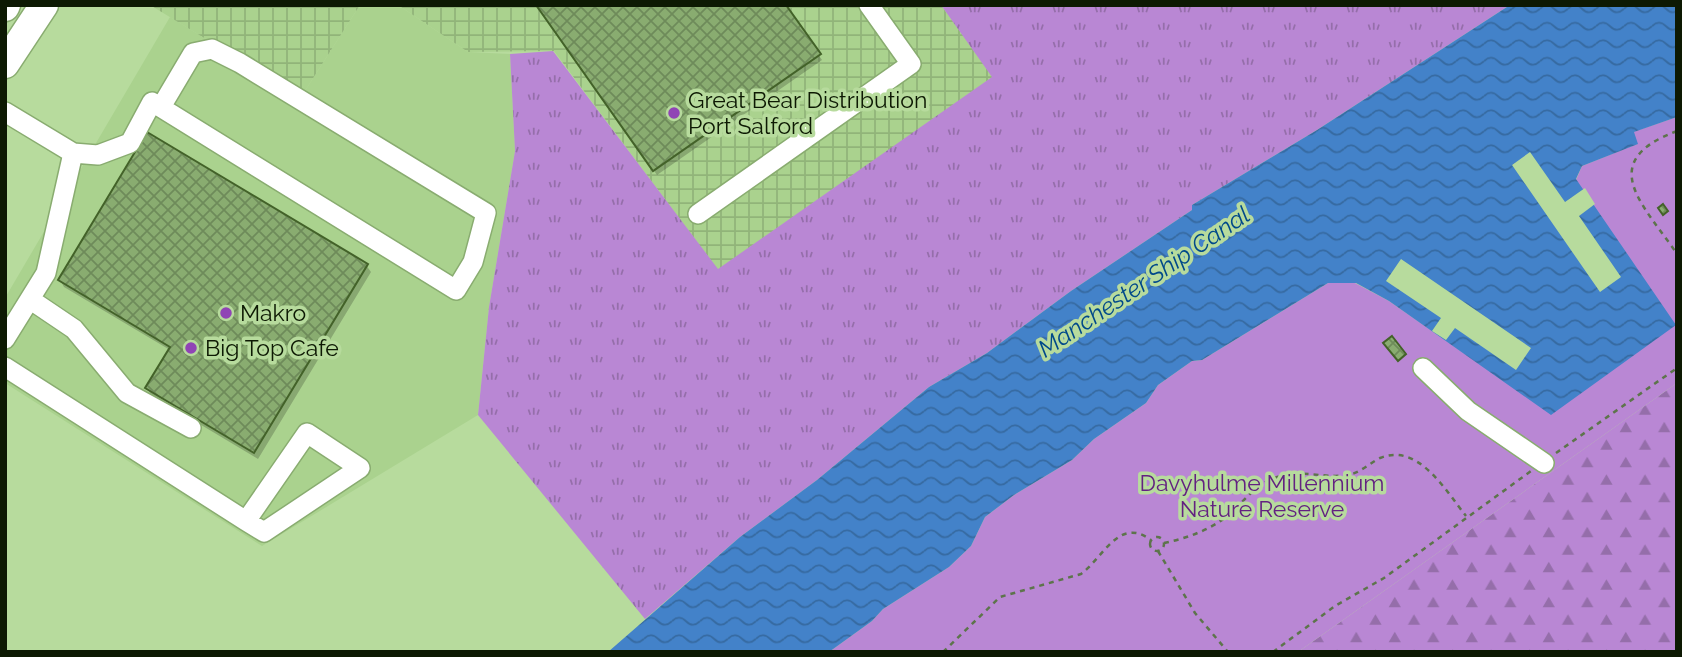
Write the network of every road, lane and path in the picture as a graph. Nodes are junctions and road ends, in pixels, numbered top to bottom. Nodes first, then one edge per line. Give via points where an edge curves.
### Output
1 (44, 5) edge
2 (869, 5) edge
3 (5, 64) edge
4 (161, 107) junction
5 (11, 118) edge
6 (1677, 131) edge
7 (73, 153) junction
8 (698, 214) dead end
9 (1677, 254) edge
10 (31, 300) junction
11 (5, 339) edge
12 (5, 367) edge
13 (1423, 368) dead end
14 (1677, 368) edge
15 (191, 428) dead end
16 (1544, 463) junction
17 (1467, 516) junction
18 (246, 521) junction
19 (1151, 540) junction
20 (1164, 543) junction
21 (1158, 551) junction
22 (943, 652) edge
23 (1228, 652) edge
24 (1273, 652) edge

1 - 3 highway
2 - 8 lane via 911,64
4 - 4 lane via 456,290 473,262 486,212 212,49 193,53
4 - 7 lane via 152,102 130,143 98,155
5 - 7 lane
6 - 9 path via 1658,138 1639,154 1630,184
7 - 10 lane via 46,273
10 - 11 lane
10 - 15 lane via 74,329 127,393
12 - 18 lane
13 - 16 lane via 1468,411
14 - 16 path
16 - 17 path
17 - 20 path via 1426,469 1405,456 1393,456 1354,473 1300,472 1267,481 1221,520 1182,540
17 - 24 path
18 - 18 lane via 264,532 360,467 307,433
19 - 20 path via 1156,537
19 - 21 path via 1153,550
19 - 22 path via 1142,534 1123,533 1081,574 1000,597
20 - 21 path
21 - 23 path via 1195,613

